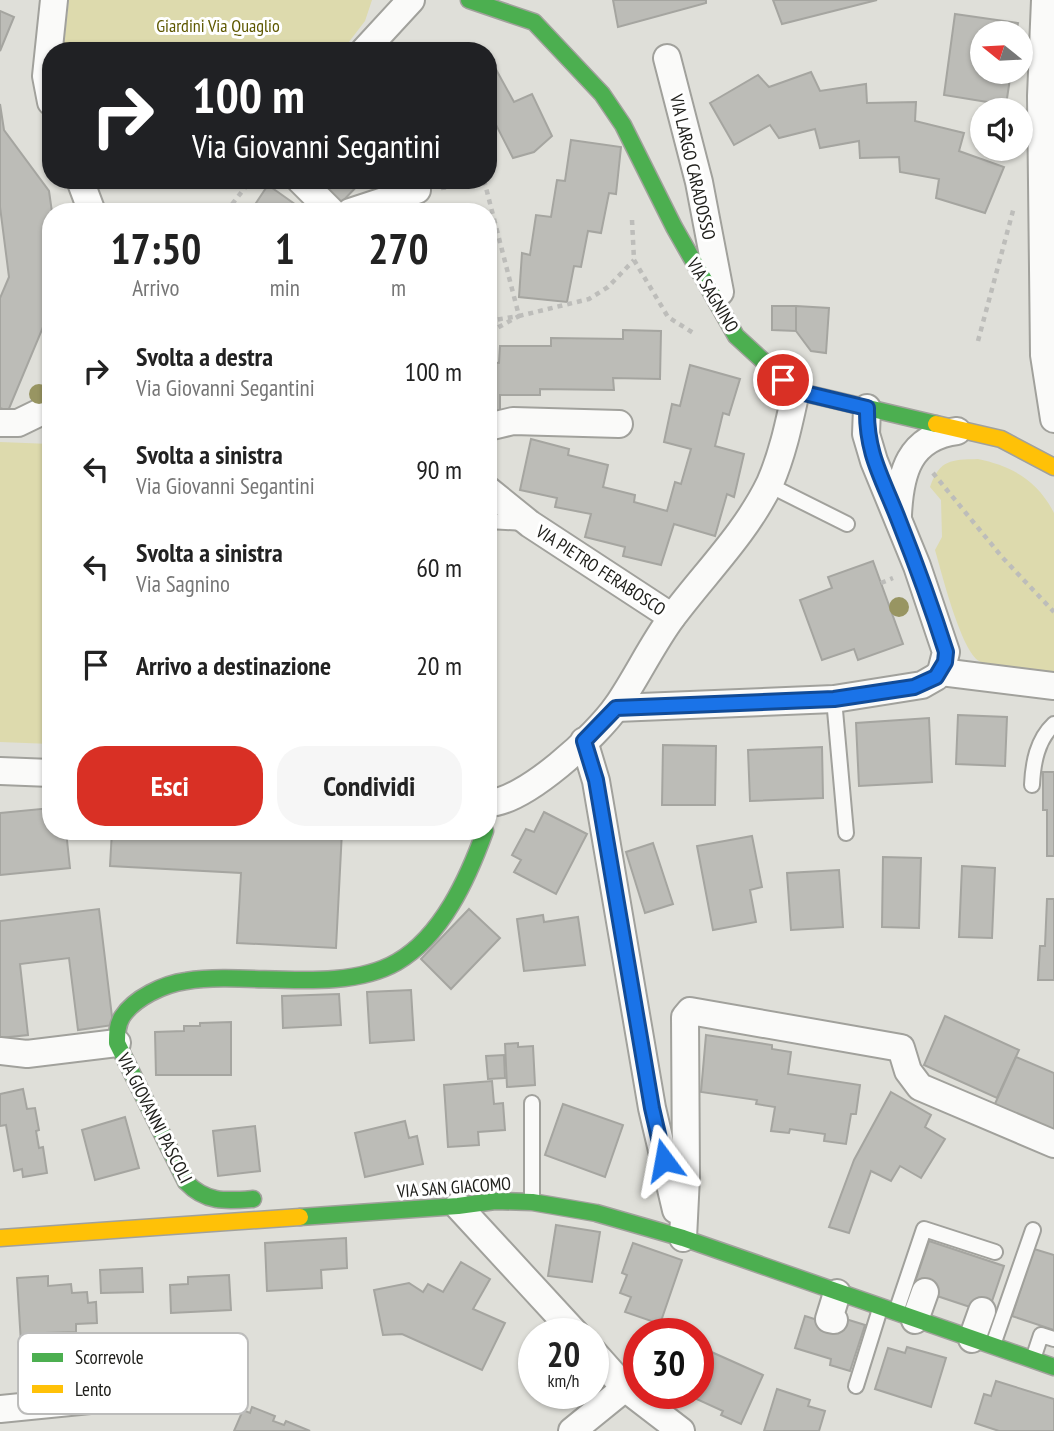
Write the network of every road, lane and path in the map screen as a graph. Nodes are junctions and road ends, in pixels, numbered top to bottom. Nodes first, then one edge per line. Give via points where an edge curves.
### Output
1 (54, 0) edge
2 (411, 0) edge
3 (469, 0) edge
4 (1045, 0) edge
5 (50, 42) edge
6 (373, 42) edge
7 (667, 58) dead end
8 (244, 189) edge
9 (308, 189) edge
10 (426, 189) edge
11 (417, 190) joint
12 (233, 203) edge
13 (323, 203) edge
14 (377, 203) edge
15 (1014, 204) dead end
16 (497, 229) edge
17 (635, 260) dead end
18 (519, 316) junction
19 (725, 318) junction
20 (497, 320) edge
21 (497, 328) edge
22 (978, 341) dead end
23 (796, 391) junction
24 (867, 408) junction
25 (42, 411) edge
26 (1054, 419) edge
27 (0, 423) edge
28 (619, 424) dead end
29 (497, 425) edge
30 (960, 430) junction
31 (914, 453) junction
32 (1054, 467) edge
33 (769, 485) junction
34 (497, 497) edge
35 (898, 517) junction
36 (497, 522) edge
37 (530, 524) junction
38 (846, 524) dead end
39 (1054, 612) edge
40 (672, 617) junction
41 (941, 672) junction
42 (1054, 686) edge
43 (834, 699) junction
44 (616, 708) junction
45 (1054, 724) edge
46 (584, 741) junction
47 (0, 771) edge
48 (42, 773) edge
49 (1032, 785) dead end
50 (497, 805) edge
51 (846, 833) dead end
52 (481, 840) edge
53 (117, 1043) junction
54 (0, 1051) edge
55 (531, 1103) dead end
56 (1054, 1144) edge
57 (271, 1198) dead end
58 (459, 1198) junction
59 (532, 1202) junction
60 (1033, 1230) dead end
61 (0, 1238) edge
62 (683, 1238) junction
63 (995, 1252) dead end
64 (925, 1292) dead end
65 (837, 1293) junction
66 (982, 1311) dead end
67 (897, 1314) junction
68 (562, 1318) edge
69 (834, 1320) dead end
70 (1054, 1339) edge
71 (982, 1343) junction
72 (1033, 1360) junction
73 (1054, 1367) edge
74 (609, 1370) edge
75 (623, 1386) edge
76 (856, 1386) dead end
77 (623, 1390) edge
78 (18, 1407) edge
79 (0, 1409) edge
80 (652, 1409) edge
81 (572, 1431) edge
82 (681, 1431) edge

1 - 5 street
2 - 6 street
3 - 19 street, VIA SAGNINO via 534,22 602,94
4 - 26 street via 1041,96 1044,355
7 - 19 street, VIA LARGO CARADOSSO via 699,181
8 - 12 path
9 - 13 street
10 - 11 path
11 - 14 street
15 - 22 path
16 - 18 path
17 - 18 path via 589,299
18 - 20 path
18 - 21 path
19 - 23 street, VIA SAGNINO via 736,336
23 - 24 street, VIA SAGNINO
23 - 33 street, VIA PIETRO FERABOSCO via 782,454
24 - 30 street, VIA SAGNINO
24 - 35 street via 866,433
25 - 27 street via 18,423
28 - 29 street via 513,421
30 - 31 street via 941,433
30 - 32 street, VIA SAGNINO via 1001,439
31 - 35 street via 901,482
31 - 39 path
33 - 38 lane
33 - 40 street, VIA PIETRO FERABOSCO via 736,538
34 - 37 street, VIA PIETRO FERABOSCO
35 - 41 street via 946,652
36 - 37 lane, VIA PIETRO FERABOSCO
37 - 40 street, VIA PIETRO FERABOSCO
40 - 44 street, VIA PIETRO FERABOSCO
41 - 42 street
41 - 43 street via 922,685
43 - 44 street
43 - 51 lane
44 - 46 street, VIA PIETRO FERABOSCO
45 - 49 lane via 1038,746
46 - 50 street, VIA PIETRO FERABOSCO via 542,777
46 - 62 street via 596,780 652,1108
47 - 48 street
52 - 53 street, VIA GIOVANNI PASCOLI via 448,908 400,960 368,972 311,980 176,983 123,1016
53 - 54 street via 27,1054
53 - 57 street, VIA GIOVANNI PASCOLI via 195,1193 217,1201
55 - 59 lane
56 - 62 street via 920,1087 908,1071 901,1048 690,1011 685,1017
58 - 59 street, VIA SAN GIACOMO
58 - 61 street, VIA SAN GIACOMO
58 - 68 street
59 - 62 street, VIA SAN GIACOMO via 596,1213
60 - 71 lane
62 - 65 street, VIA SAN GIACOMO
63 - 67 lane via 924,1229
64 - 67 street
65 - 67 street, VIA SAN GIACOMO
65 - 69 street via 829,1319
66 - 71 street
67 - 71 street, VIA SAN GIACOMO
67 - 76 lane
70 - 72 lane via 1041,1335
71 - 72 street, VIA SAN GIACOMO
72 - 73 street, VIA SAN GIACOMO
74 - 75 street
77 - 81 street
78 - 79 street
80 - 82 street

